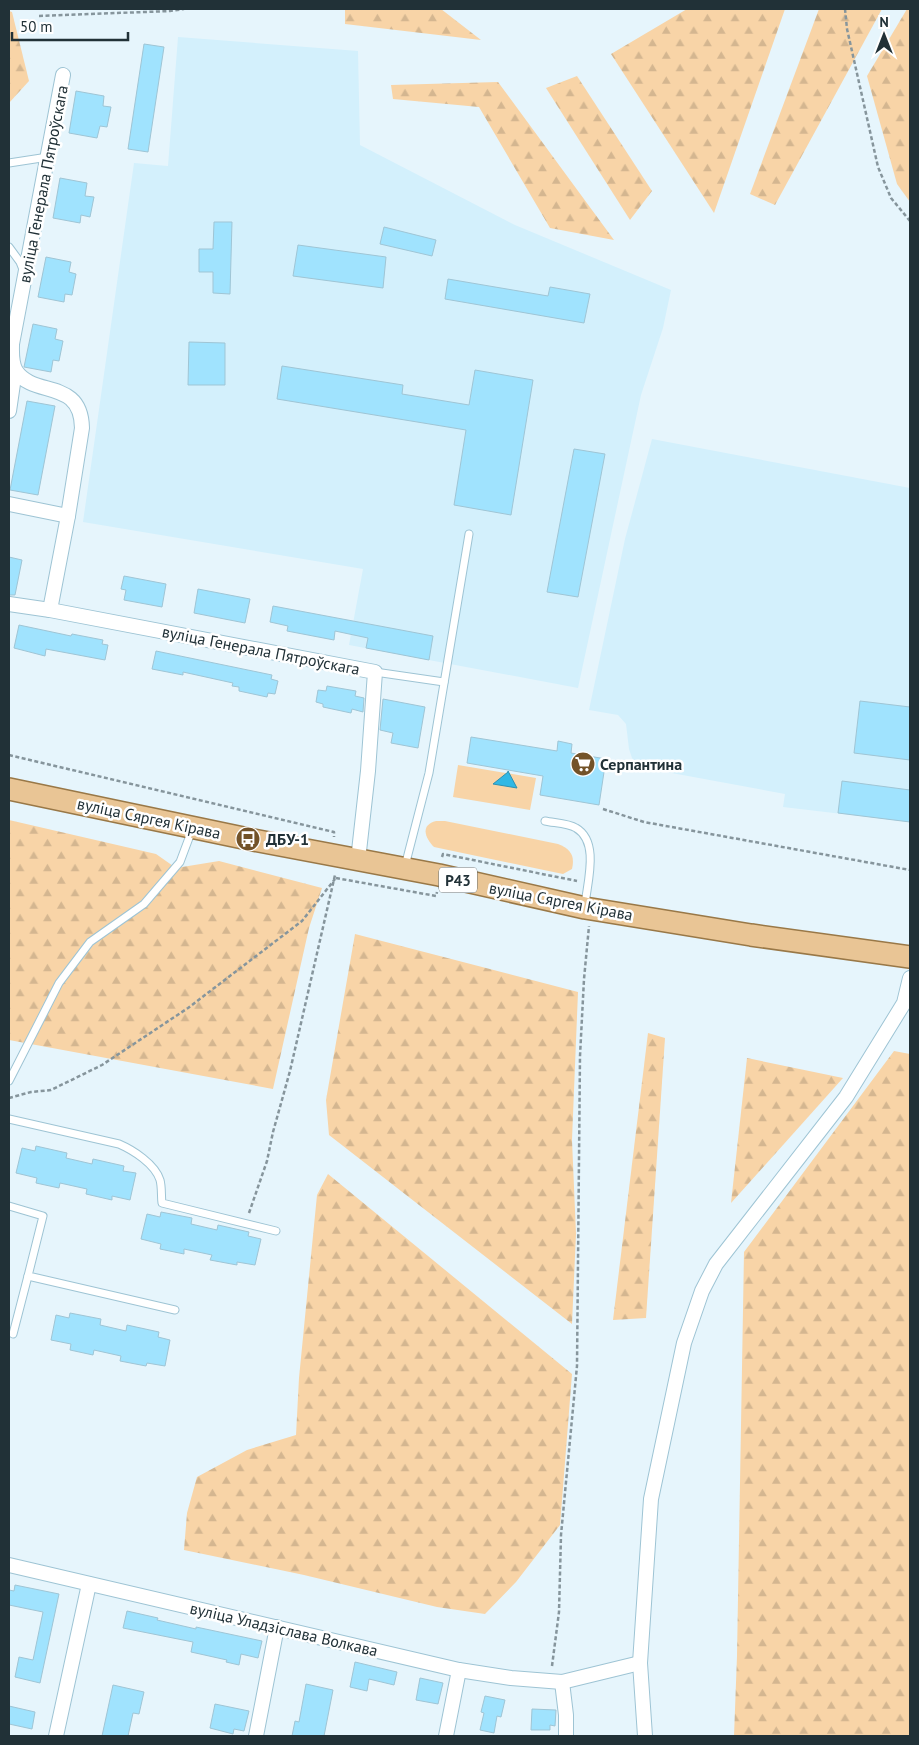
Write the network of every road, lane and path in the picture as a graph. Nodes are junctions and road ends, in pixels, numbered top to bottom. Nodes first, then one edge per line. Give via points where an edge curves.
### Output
1 (184, 9) edge
2 (845, 9) edge
3 (39, 16) dead end
4 (64, 75) dead end
5 (48, 157) junction
6 (9, 163) edge
7 (910, 222) edge
8 (9, 247) edge
9 (26, 277) junction
10 (11, 332) edge
11 (15, 370) junction
12 (9, 410) edge
13 (9, 504) edge
14 (68, 516) junction
15 (469, 534) dead end
16 (9, 604) edge
17 (50, 610) junction
18 (375, 672) junction
19 (444, 682) junction
20 (9, 754) edge
21 (9, 789) edge
22 (603, 809) dead end
23 (545, 821) dead end
24 (193, 827) junction
25 (334, 832) dead end
26 (443, 854) dead end
27 (358, 860) junction
28 (404, 869) junction
29 (910, 870) edge
30 (336, 878) junction
31 (587, 883) junction
32 (436, 896) dead end
33 (585, 908) junction
34 (910, 956) edge
35 (910, 978) edge
36 (9, 1082) edge
37 (9, 1098) edge
38 (9, 1119) edge
39 (9, 1206) edge
40 (246, 1224) junction
41 (276, 1231) dead end
42 (28, 1276) junction
43 (175, 1310) dead end
44 (13, 1334) dead end
45 (9, 1565) edge
46 (89, 1584) junction
47 (277, 1627) junction
48 (640, 1663) junction
49 (459, 1670) junction
50 (556, 1681) junction
51 (56, 1736) edge
52 (256, 1736) edge
53 (446, 1736) edge
54 (566, 1736) edge
55 (645, 1736) edge

1 - 3 path
2 - 7 path via 878,167 891,198
4 - 5 street, вуліца Генерала Пятроўскага
5 - 6 lane
5 - 9 street, вуліца Генерала Пятроўскага
8 - 9 lane
9 - 10 street, вуліца Генерала Пятроўскага
10 - 11 street, вуліца Генерала Пятроўскага
11 - 12 street, вуліца Генерала Пятроўскага
11 - 14 street via 32,383 64,394 80,413 82,428
13 - 14 street
14 - 17 street
15 - 19 lane
16 - 17 street, вуліца Генерала Пятроўскага
17 - 18 street, вуліца Генерала Пятроўскага
18 - 19 lane
18 - 27 street, вуліца Генерала Пятроўскага
19 - 28 lane via 428,773
20 - 25 path
21 - 24 main road, вуліца Сяргея Кірава / Р43
22 - 29 path via 644,822
23 - 31 lane via 575,828 583,835 590,850
24 - 27 main road, вуліца Сяргея Кірава / Р43
24 - 36 lane via 180,862 144,904 90,942 59,983
26 - 31 path
27 - 28 main road, вуліца Сяргея Кірава / Р43
28 - 33 main road, вуліца Сяргея Кірава / Р43
30 - 32 path
30 - 37 path via 302,921 188,1008 102,1065 51,1090
30 - 40 path via 267,1161
31 - 33 lane
33 - 34 main road, вуліца Сяргея Кірава / Р43 via 750,935
33 - 50 path via 590,926 580,1056 577,1366 561,1535
35 - 48 street via 904,1003 846,1097 733,1240 702,1290 684,1343 651,1500
38 - 40 lane via 118,1144 142,1157 160,1178 162,1203
39 - 42 lane via 43,1216
40 - 41 lane
42 - 43 lane
42 - 44 lane
45 - 46 street, вуліца Уладзіслава Волкава
46 - 47 street, вуліца Уладзіслава Волкава
46 - 51 street
47 - 49 street, вуліца Уладзіслава Волкава
47 - 52 street
48 - 50 street, вуліца Уладзіслава Волкава
48 - 55 street
49 - 50 street, вуліца Уладзіслава Волкава
49 - 53 street
50 - 54 street via 566,1715

